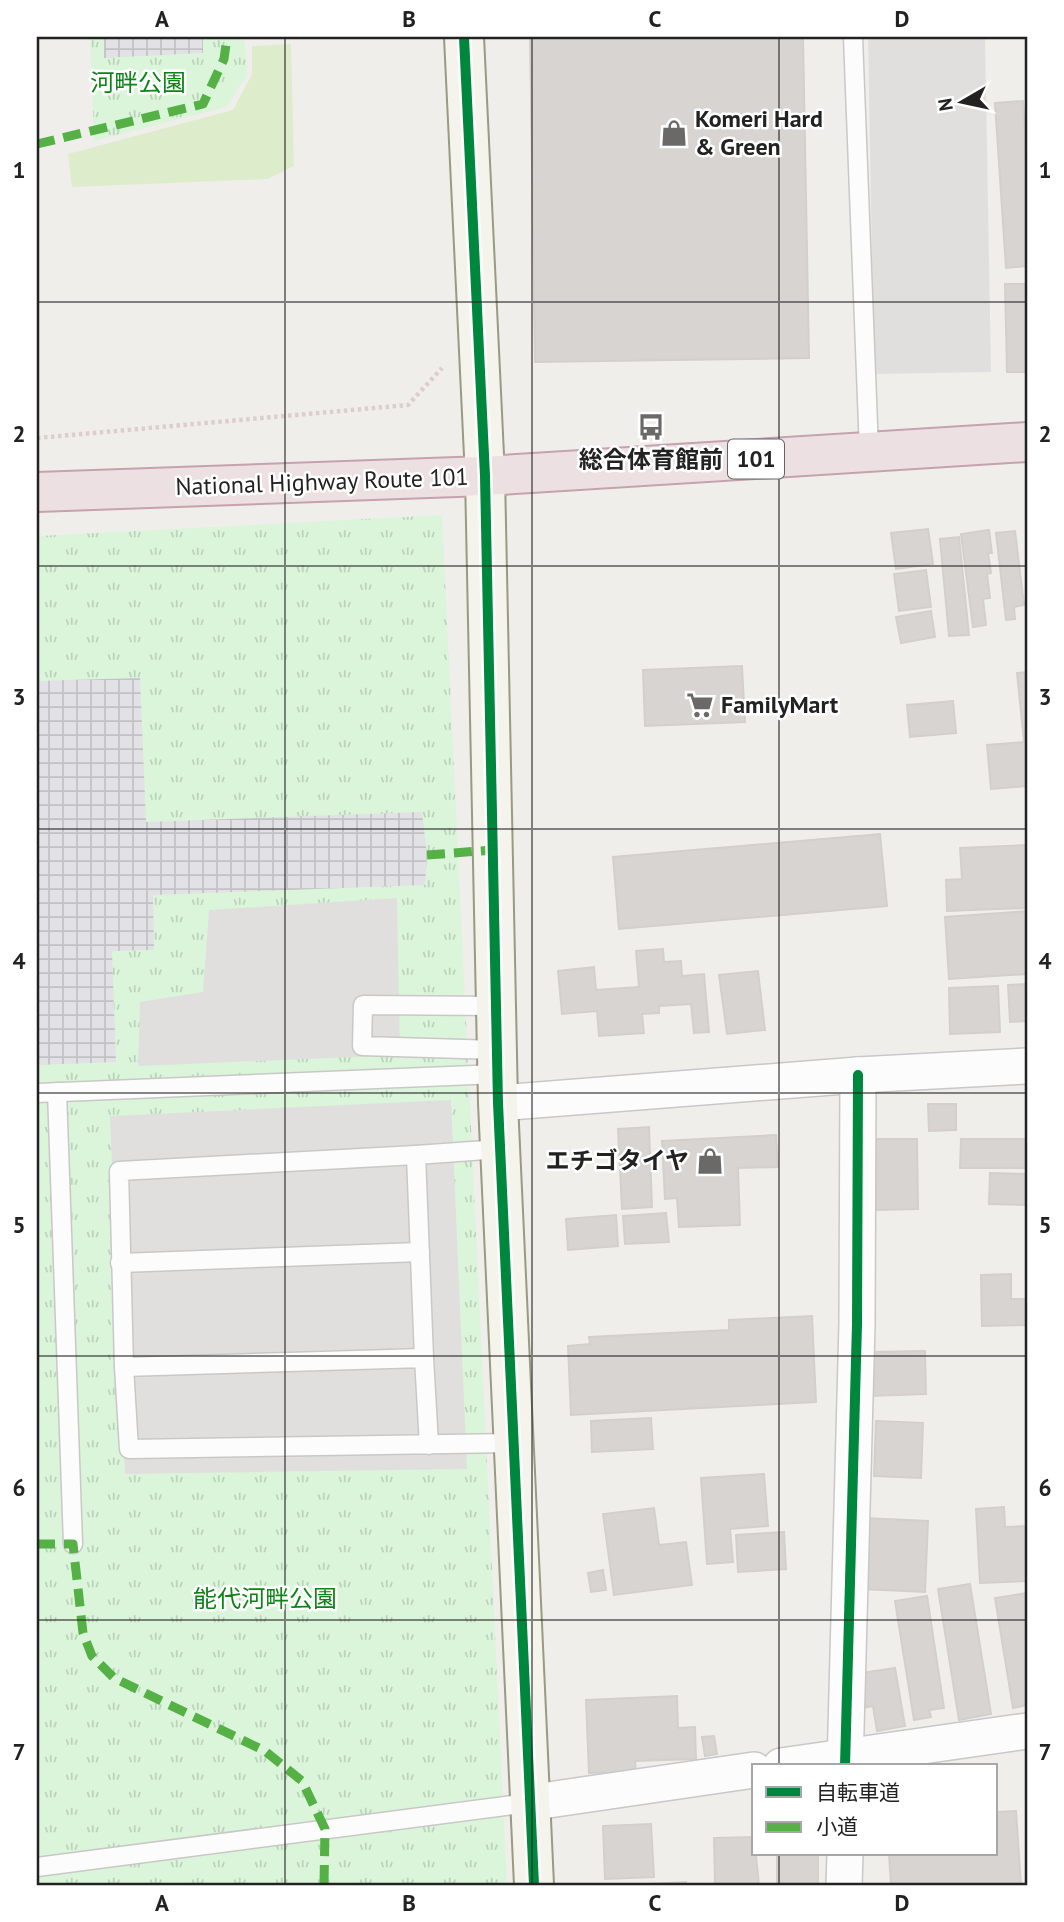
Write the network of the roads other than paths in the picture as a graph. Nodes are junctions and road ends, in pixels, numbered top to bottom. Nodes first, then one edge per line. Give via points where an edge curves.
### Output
1 (464, 37) edge
2 (853, 37) edge
3 (1027, 442) edge
4 (869, 451) junction
5 (485, 476) junction
6 (37, 492) edge
7 (496, 1006) junction
8 (1027, 1066) edge
9 (858, 1075) junction
10 (498, 1076) junction
11 (57, 1092) junction
12 (37, 1093) edge
13 (500, 1149) junction
14 (416, 1155) junction
15 (420, 1252) junction
16 (120, 1263) junction
17 (424, 1358) junction
18 (124, 1367) junction
19 (513, 1443) junction
20 (429, 1445) junction
21 (73, 1544) dead end
22 (1027, 1731) edge
23 (845, 1762) edge
24 (813, 1764) edge
25 (752, 1770) edge
26 (528, 1803) junction
27 (845, 1856) edge
28 (37, 1867) edge
29 (534, 1885) edge
30 (844, 1885) edge

1 - 5 street
2 - 4 lane
3 - 4 highway, National Highway Route 101 / 101
4 - 5 highway, National Highway Route 101 / 101
5 - 6 highway, National Highway Route 101 / 101
5 - 7 street
7 - 10 street
7 - 10 lane via 363,1005 362,1046
8 - 9 street
9 - 10 street
9 - 23 street via 858,1324
10 - 11 lane
10 - 13 street
11 - 12 lane
11 - 21 lane
13 - 14 lane
13 - 19 street
14 - 15 lane
14 - 16 lane via 119,1171
15 - 16 lane
15 - 17 lane
16 - 18 lane
17 - 18 lane
17 - 20 lane
18 - 20 lane via 129,1449
19 - 20 lane
19 - 26 street
22 - 23 street
23 - 24 street
25 - 26 street
26 - 28 lane
26 - 29 street
27 - 30 street

